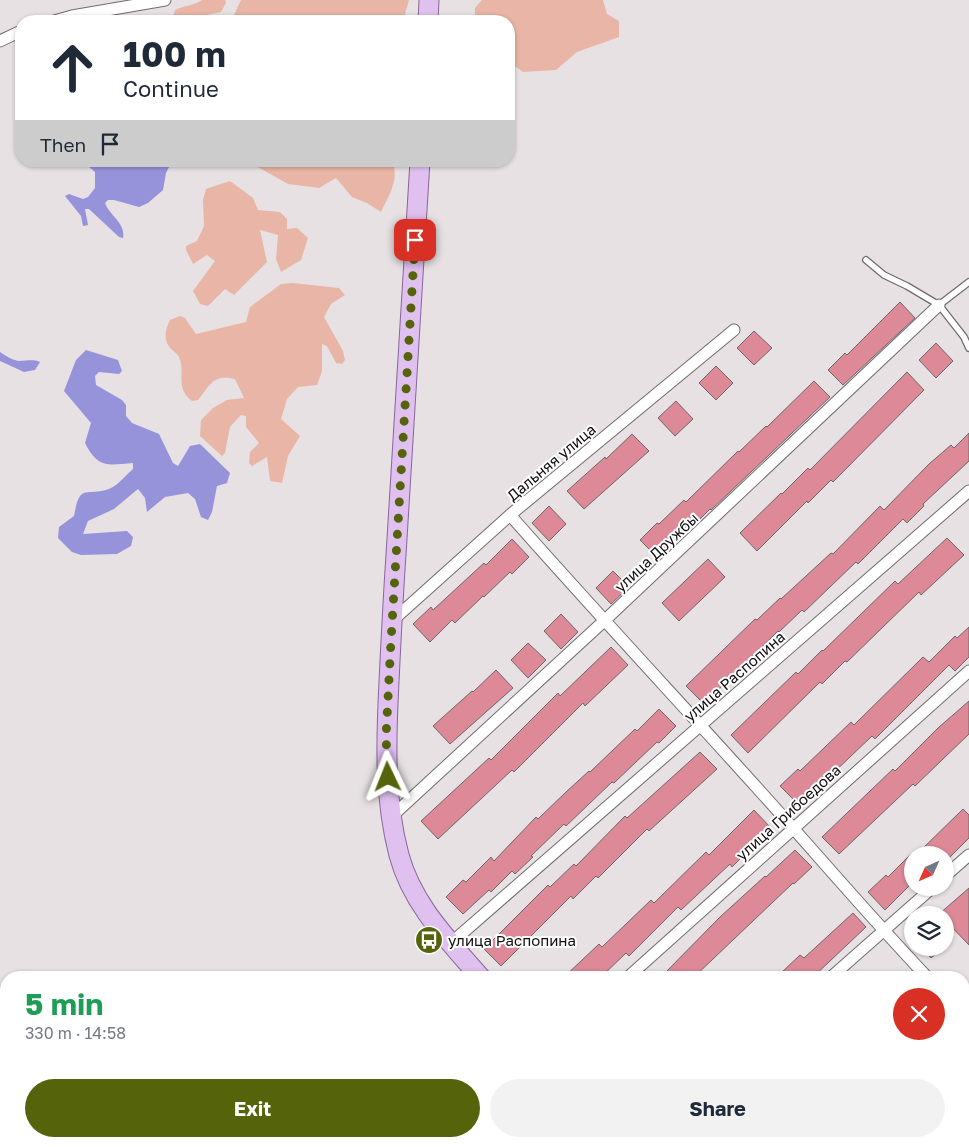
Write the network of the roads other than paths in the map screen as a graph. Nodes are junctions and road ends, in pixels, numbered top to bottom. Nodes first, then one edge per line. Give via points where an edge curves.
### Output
1 (165, 0) edge
2 (429, 0) edge
3 (78, 15) edge
4 (428, 15) edge
5 (15, 35) edge
6 (0, 41) edge
7 (420, 167) edge
8 (866, 260) dead end
9 (969, 282) edge
10 (939, 305) junction
11 (734, 330) dead end
12 (969, 348) edge
13 (969, 491) edge
14 (510, 515) junction
15 (604, 621) junction
16 (392, 622) junction
17 (969, 671) edge
18 (700, 724) junction
19 (391, 817) junction
20 (793, 827) junction
21 (969, 855) edge
22 (954, 868) edge
23 (923, 896) edge
24 (883, 931) junction
25 (451, 943) junction
26 (475, 971) edge
27 (635, 971) edge
28 (838, 971) edge
29 (921, 971) edge

1 - 3 street
2 - 4 main road
5 - 6 street
7 - 16 main road
8 - 10 lane via 884,275
9 - 10 lane
10 - 12 lane
10 - 15 street, улица Дружбы
11 - 14 street, Дальняя улица
13 - 18 street, улица Распопина
14 - 15 street
14 - 16 street, Дальняя улица
15 - 18 street
15 - 19 street, улица Дружбы
16 - 19 main road via 386,737
17 - 20 street, улица Грибоедова
18 - 20 street
18 - 25 street, улица Распопина
19 - 25 main road via 399,856 412,889 430,919
20 - 24 street
20 - 27 street, улица Грибоедова
21 - 22 street
23 - 24 street
24 - 28 street
24 - 29 street
25 - 26 main road

